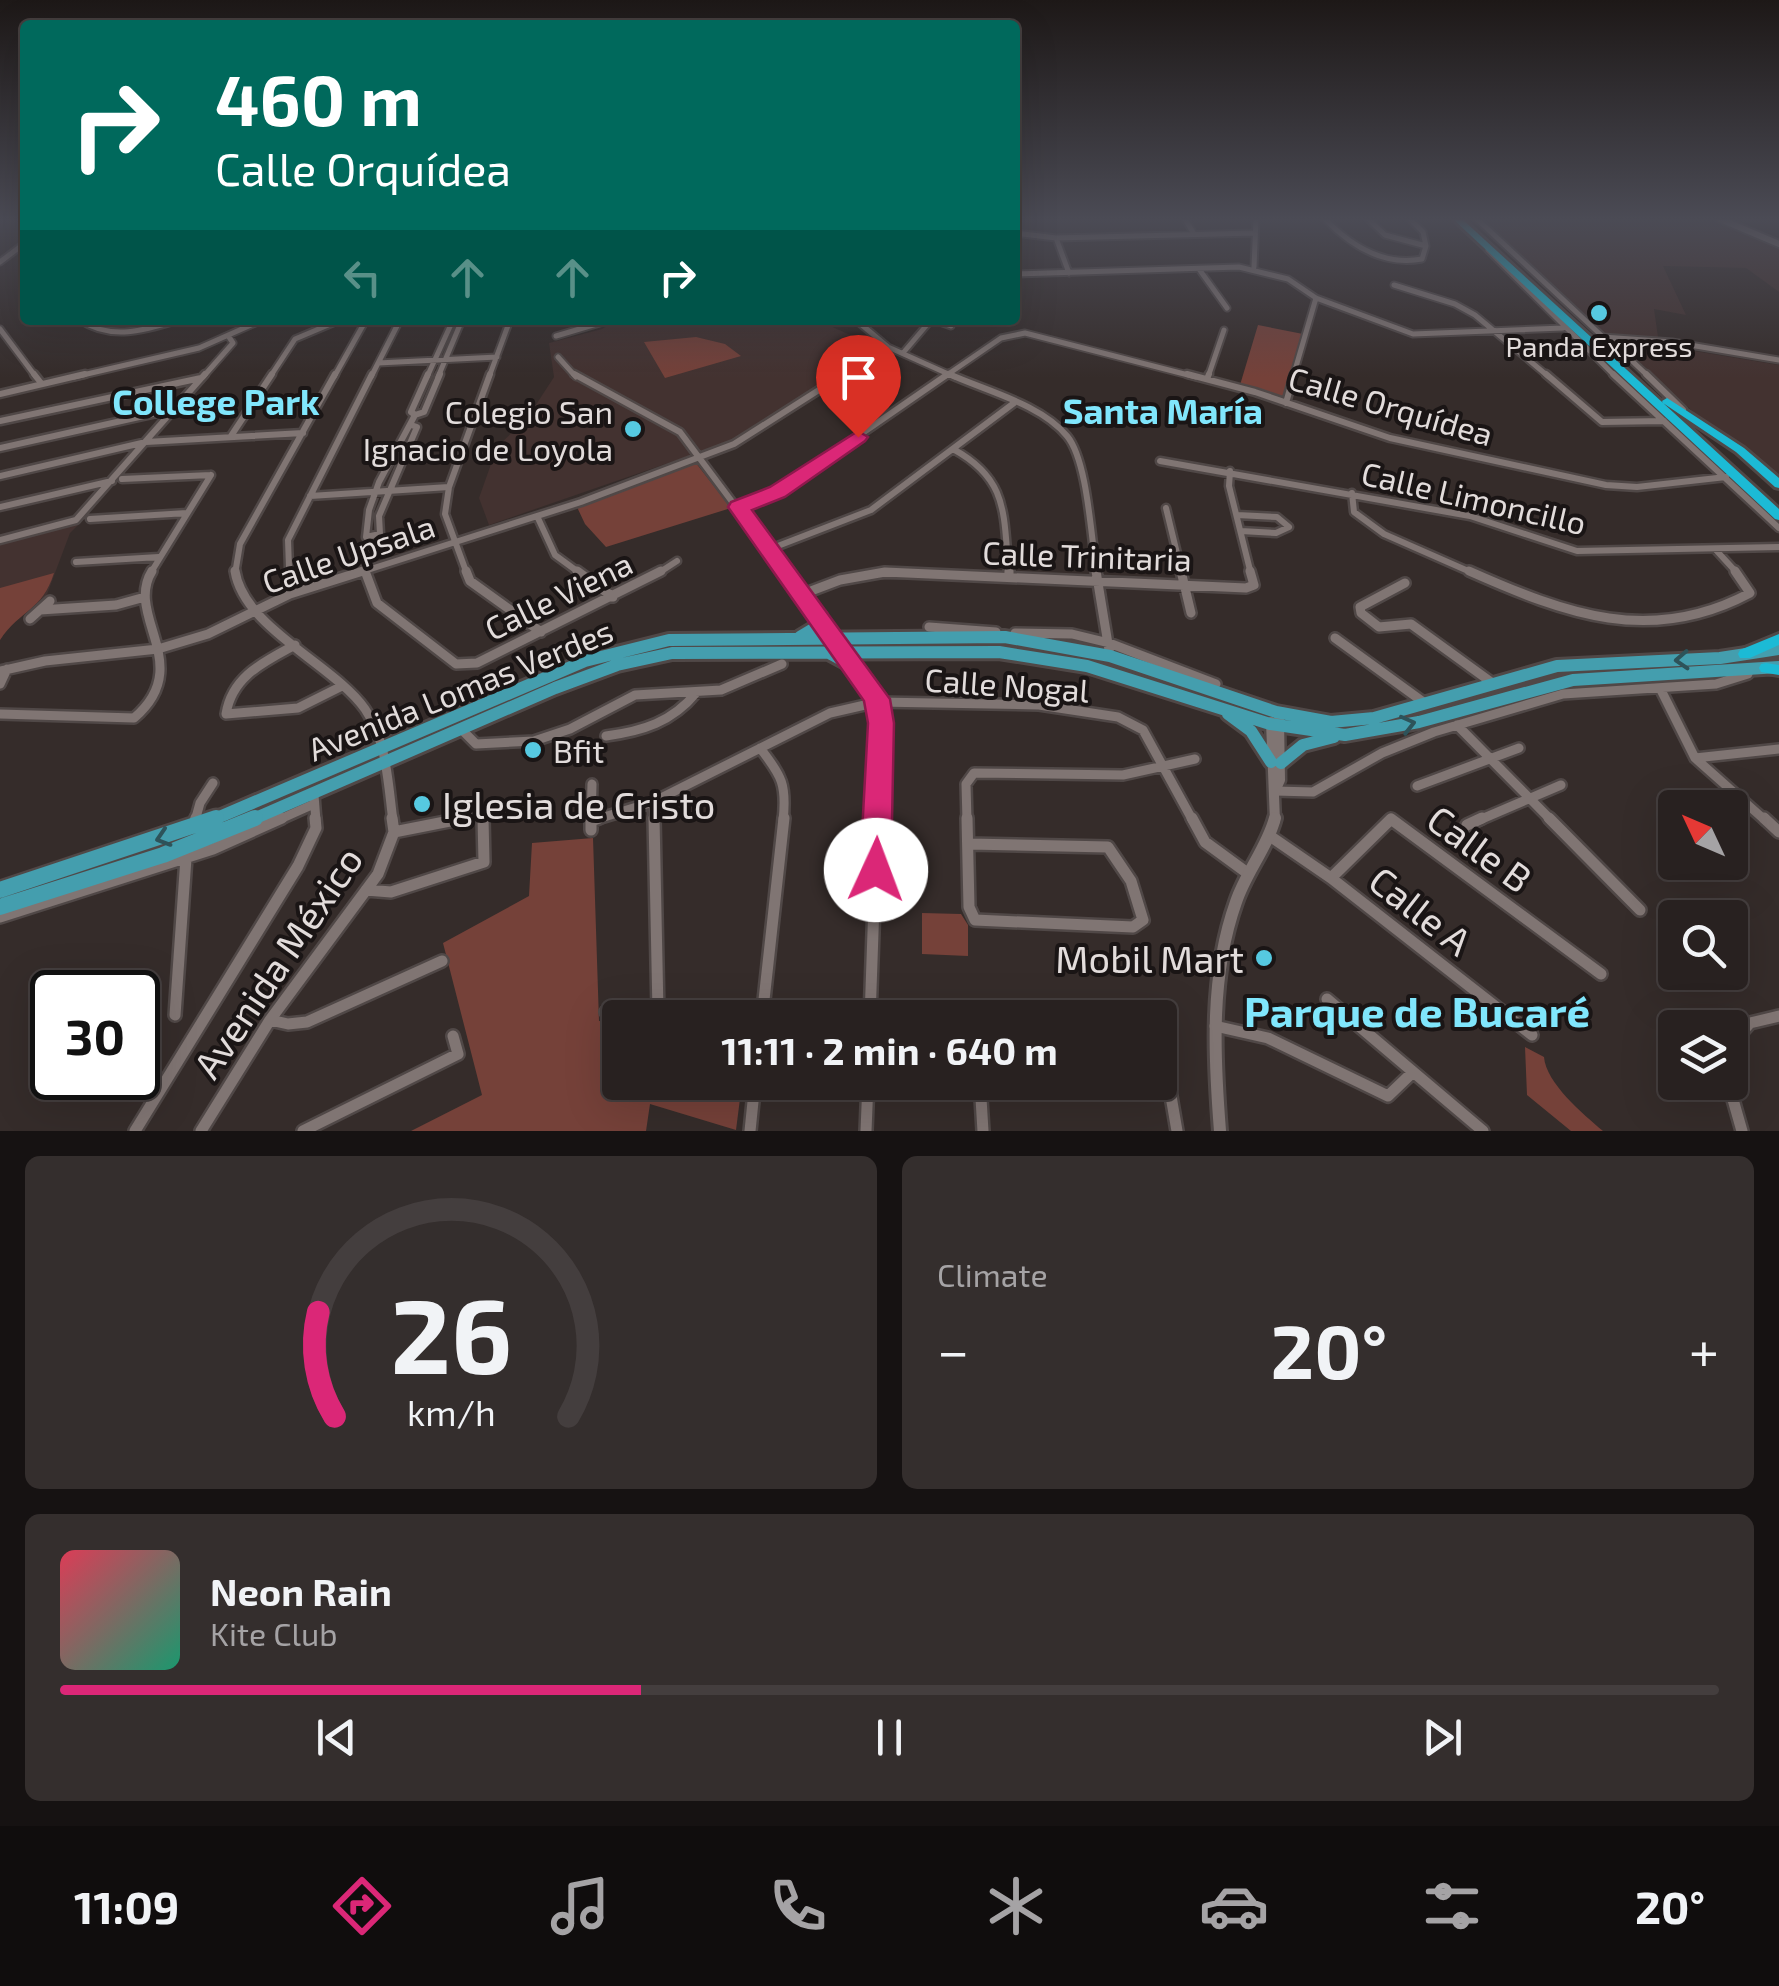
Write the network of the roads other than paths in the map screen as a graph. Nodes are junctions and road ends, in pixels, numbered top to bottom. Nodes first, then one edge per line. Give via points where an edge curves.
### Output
1 (1108, 272) edge
2 (1200, 272) edge
3 (1268, 272) edge
4 (1509, 272) edge
5 (1515, 272) edge
6 (1516, 272) edge
7 (1520, 272) edge
8 (1534, 272) edge
9 (1068, 273) joint
10 (1020, 274) edge
11 (1520, 276) junction
12 (1394, 285) dead end
13 (1316, 298) junction
14 (1227, 308) dead end
15 (86, 325) edge
16 (153, 325) edge
17 (252, 325) edge
18 (325, 325) edge
19 (363, 325) edge
20 (397, 325) edge
21 (451, 325) edge
22 (460, 325) edge
23 (508, 325) edge
24 (593, 325) edge
25 (861, 325) edge
26 (928, 325) edge
27 (948, 325) edge
28 (951, 326) dead end
29 (1564, 328) junction
30 (0, 329) edge
31 (1224, 330) dead end
32 (1494, 332) junction
33 (556, 336) dead end
34 (228, 337) junction
35 (1606, 338) junction
36 (888, 346) junction
37 (904, 353) junction
38 (497, 357) junction
39 (558, 357) dead end
40 (446, 359) junction
41 (434, 360) junction
42 (1779, 360) edge
43 (378, 363) junction
44 (949, 374) junction
45 (202, 378) junction
46 (1207, 379) junction
47 (41, 383) junction
48 (0, 394) edge
49 (1656, 395) junction
50 (1286, 402) junction
51 (1014, 403) junction
52 (175, 409) junction
53 (415, 415) junction
54 (0, 421) edge
55 (1664, 421) junction
56 (411, 425) junction
57 (303, 433) junction
58 (231, 436) junction
59 (146, 442) junction
60 (0, 448) edge
61 (953, 449) junction
62 (1740, 450) junction
63 (700, 457) junction
64 (1160, 461) dead end
65 (1230, 470) junction
66 (0, 476) edge
67 (1726, 478) junction
68 (122, 479) dead end
69 (112, 480) junction
70 (1779, 484) edge
71 (450, 487) junction
72 (390, 490) junction
73 (377, 491) junction
74 (1352, 494) junction
75 (310, 496) junction
76 (0, 507) edge
77 (739, 507) junction
78 (1166, 508) dead end
79 (1779, 508) edge
80 (187, 514) junction
81 (537, 516) junction
82 (1237, 516) junction
83 (1779, 516) edge
84 (90, 519) dead end
85 (1779, 528) edge
86 (1241, 532) junction
87 (0, 540) edge
88 (454, 542) junction
89 (1779, 547) edge
90 (770, 549) junction
91 (1715, 549) junction
92 (159, 556) junction
93 (677, 560) dead end
94 (76, 562) dead end
95 (289, 568) dead end
96 (365, 570) junction
97 (1009, 576) junction
98 (1098, 580) junction
99 (1405, 582) dead end
100 (1182, 584) junction
101 (803, 594) junction
102 (145, 597) junction
103 (614, 597) junction
104 (50, 601) dead end
105 (40, 610) junction
106 (256, 611) junction
107 (1191, 613) dead end
108 (820, 616) junction
109 (30, 619) dead end
110 (929, 627) dead end
111 (541, 632) junction
112 (798, 638) junction
113 (834, 638) junction
114 (1335, 638) dead end
115 (1779, 639) edge
116 (296, 645) junction
117 (158, 648) junction
118 (1109, 649) junction
119 (1779, 649) edge
120 (820, 650) junction
121 (843, 650) junction
122 (1745, 654) junction
123 (782, 664) dead end
124 (855, 667) junction
125 (1772, 669) edge
126 (4, 670) edge
127 (1491, 682) junction
128 (0, 684) edge
129 (1216, 684) dead end
130 (342, 686) junction
131 (1660, 688) junction
132 (696, 693) junction
133 (878, 702) junction
134 (1212, 704) junction
135 (1426, 704) junction
136 (0, 714) edge
137 (1276, 721) junction
138 (1456, 725) junction
139 (463, 731) junction
140 (1344, 735) junction
141 (606, 736) dead end
142 (760, 748) junction
143 (1520, 748) dead end
144 (1779, 749) edge
145 (385, 756) junction
146 (1490, 758) junction
147 (1695, 758) junction
148 (1195, 760) dead end
149 (1276, 763) junction
150 (1164, 767) junction
151 (214, 783) dead end
152 (592, 784) dead end
153 (1561, 785) dead end
154 (1417, 786) dead end
155 (1275, 791) junction
156 (1528, 799) junction
157 (314, 800) junction
158 (652, 802) junction
159 (1466, 824) dead end
160 (194, 828) junction
161 (394, 832) junction
162 (1779, 832) edge
163 (1270, 836) junction
164 (969, 844) junction
165 (186, 858) junction
166 (1246, 872) junction
167 (1331, 878) junction
168 (0, 890) edge
169 (366, 890) junction
170 (0, 906) edge
171 (1640, 910) dead end
172 (0, 917) edge
173 (442, 961) dead end
174 (1601, 974) dead end
175 (1327, 998) dead end
176 (658, 1000) edge
177 (764, 1000) edge
178 (871, 1000) edge
179 (175, 1015) dead end
180 (1779, 1016) edge
181 (270, 1020) junction
182 (1215, 1026) junction
183 (1748, 1026) edge
184 (1532, 1034) dead end
185 (454, 1036) dead end
186 (1413, 1072) junction
187 (753, 1100) edge
188 (867, 1100) edge
189 (981, 1100) edge
190 (1172, 1100) edge
191 (1733, 1100) edge
192 (135, 1131) edge
193 (201, 1131) edge
194 (303, 1131) edge
195 (750, 1131) edge
196 (866, 1131) edge
197 (982, 1131) edge
198 (1177, 1131) edge
199 (1220, 1131) edge
200 (1483, 1131) edge
201 (1742, 1131) edge

1 - 9 street
2 - 14 street
3 - 13 street
4 - 29 street
5 - 11 highway
6 - 11 highway
7 - 49 highway
8 - 35 street
9 - 10 street
11 - 83 highway
12 - 32 street via 1455,304
13 - 32 street via 1413,334
13 - 50 street
15 - 16 street via 116,332
17 - 34 street
18 - 58 street via 296,340
19 - 57 street
20 - 43 street
21 - 41 street
22 - 40 street
23 - 38 street
24 - 33 street
25 - 36 street
26 - 37 street
27 - 28 street
29 - 32 street
29 - 55 street
30 - 47 street
31 - 46 street
32 - 55 street via 1602,422
34 - 45 street via 232,343
34 - 47 street via 172,356
35 - 42 street
35 - 62 street via 1679,406
36 - 37 street
36 - 63 street, Calle Upsala via 734,444
37 - 44 street
38 - 40 street
38 - 71 street
39 - 63 street via 580,381 680,432
40 - 41 street
40 - 53 street via 424,412
41 - 43 street
41 - 53 street
43 - 75 street
44 - 46 street, Calle Orquídea via 1001,338 1026,333
44 - 51 street
44 - 77 street, Calle Orquídea via 778,492
45 - 52 street
45 - 54 street
46 - 50 street, Calle Orquídea
47 - 48 street
49 - 62 highway
49 - 79 highway
50 - 67 street, Calle Orquídea via 1390,438 1606,485
51 - 61 street
51 - 98 street via 1047,418 1069,438
52 - 59 street
52 - 60 street
53 - 56 street
55 - 67 street
56 - 72 street via 417,427
56 - 73 street
57 - 58 street
57 - 106 street via 236,554 236,584
58 - 59 street
59 - 66 street
59 - 69 street
61 - 90 street via 871,510
61 - 97 street via 996,482
62 - 70 highway
63 - 77 street
63 - 81 street, Calle Upsala
64 - 65 street, Calle Limoncillo
65 - 74 street, Calle Limoncillo
65 - 82 street, Calle Trinitaria
67 - 85 street
68 - 80 street via 211,475
69 - 76 street
69 - 87 street via 76,520
71 - 72 street
71 - 88 street via 445,514
72 - 73 street
72 - 73 street via 380,534 372,539 365,524
73 - 75 street
74 - 91 street, Calle Limoncillo via 1470,516 1578,551
74 - 91 street via 1354,512 1377,530 1532,599 1588,615 1670,620 1742,599 1748,585
75 - 95 street via 288,540
77 - 90 street
78 - 100 street
80 - 84 street
80 - 92 street
81 - 88 street, Calle Upsala
81 - 103 street via 555,555
82 - 86 street, Calle Trinitaria
82 - 86 street via 1277,517 1289,527
86 - 100 street, Calle Trinitaria via 1254,585
88 - 96 street, Calle Upsala
88 - 111 street via 470,581
89 - 91 street, Calle Limoncillo
90 - 101 street
92 - 94 street
92 - 102 street
93 - 103 street, Calle Viena
96 - 106 street, Calle Upsala
96 - 111 street, Calle Viena via 377,603 456,664 477,663
97 - 98 street, Calle Trinitaria
97 - 101 street, Calle Trinitaria via 884,572
98 - 100 street, Calle Trinitaria
98 - 118 street
99 - 127 street via 1360,607 1361,613 1378,627 1410,624
100 - 107 street
101 - 108 street
102 - 105 street
102 - 117 street
103 - 111 street, Calle Viena
104 - 105 street
105 - 109 street
106 - 116 street
106 - 117 street, Calle Upsala
108 - 112 main road
108 - 113 street
110 - 118 street via 1072,634
112 - 113 main road, Avenida Lomas Verdes
112 - 145 main road, Avenida Lomas Verdes via 638,645 585,661
113 - 118 main road, Avenida Lomas Verdes via 1004,637
113 - 121 street
114 - 135 street
115 - 122 highway
116 - 130 street
116 - 130 street via 240,676 227,715 298,708
117 - 126 street, Calle Upsala
117 - 136 street via 159,688 134,718
118 - 129 street
118 - 137 main road, Avenida Lomas Verdes
119 - 122 main road, Avenida Lomas Verdes
120 - 121 main road, Avenida Lomas Verdes
120 - 124 main road
120 - 139 main road, Avenida Lomas Verdes via 645,658 556,688
121 - 124 street
121 - 134 main road, Avenida Lomas Verdes via 999,652 1087,666
122 -> 127 main road, Avenida Lomas Verdes via 1557,666
123 - 132 street via 721,690
124 - 133 street
125 - 131 street via 1716,684
140 -> 125 main road, Avenida Lomas Verdes via 1573,680
126 - 128 street
127 - 135 main road, Avenida Lomas Verdes
130 - 145 street via 364,709
131 - 138 street via 1562,694
131 - 147 street
132 - 139 street via 635,695 534,741 476,744
132 - 141 street via 662,724
133 - 142 street, Calle Nogal via 830,713
133 - 150 street, Calle Nogal via 1039,705 1118,718 1143,730
133 - 178 street
134 - 137 main road, Avenida Lomas Verdes
134 - 149 main road via 1252,731
135 - 137 main road, Avenida Lomas Verdes via 1354,721
137 - 140 main road, Avenida Lomas Verdes
137 - 149 street
138 - 146 street
138 - 155 street via 1382,752 1313,792
139 - 145 main road, Avenida Lomas Verdes
140 - 149 main road via 1303,745
142 - 158 street, Calle Nogal
142 - 177 street via 782,776 786,798
143 - 146 street
144 - 147 street
145 - 157 main road, Avenida Lomas Verdes
145 - 160 main road, Avenida Lomas Verdes
145 - 161 street, Avenida México
146 - 154 street
146 - 156 street
147 - 162 street
148 - 150 street
149 - 155 street
150 - 164 street via 1123,775 974,772 966,784
150 - 166 street, Calle Nogal via 1205,842
151 - 160 street via 194,815
152 - 158 street, Calle Nogal via 591,825
153 - 156 street
155 - 163 street
156 - 159 street
156 - 171 street
157 - 165 street
157 - 170 main road, Avenida Lomas Verdes
157 - 192 street via 316,828 298,866
158 - 176 street
160 -> 168 main road, Avenida Lomas Verdes
161 - 169 street, Avenida México
161 - 169 street via 483,815 484,862 476,870 390,892
163 - 166 street
163 - 167 street, Calle A
164 - 164 street via 1108,847 1121,862 1143,920 1133,927 980,922 969,907
165 - 172 street
165 - 179 street
166 - 182 street via 1222,948
167 - 174 street, Calle B via 1391,820
167 - 184 street, Calle A
169 - 181 street, Avenida México
173 - 181 street via 307,1022
175 - 186 street
180 - 183 street
181 - 193 street, Avenida México
182 - 186 street via 1268,1038 1388,1096
182 - 199 street
185 - 194 street via 458,1054
186 - 200 street
187 - 195 street
188 - 196 street
189 - 197 street
190 - 198 street
191 - 201 street

